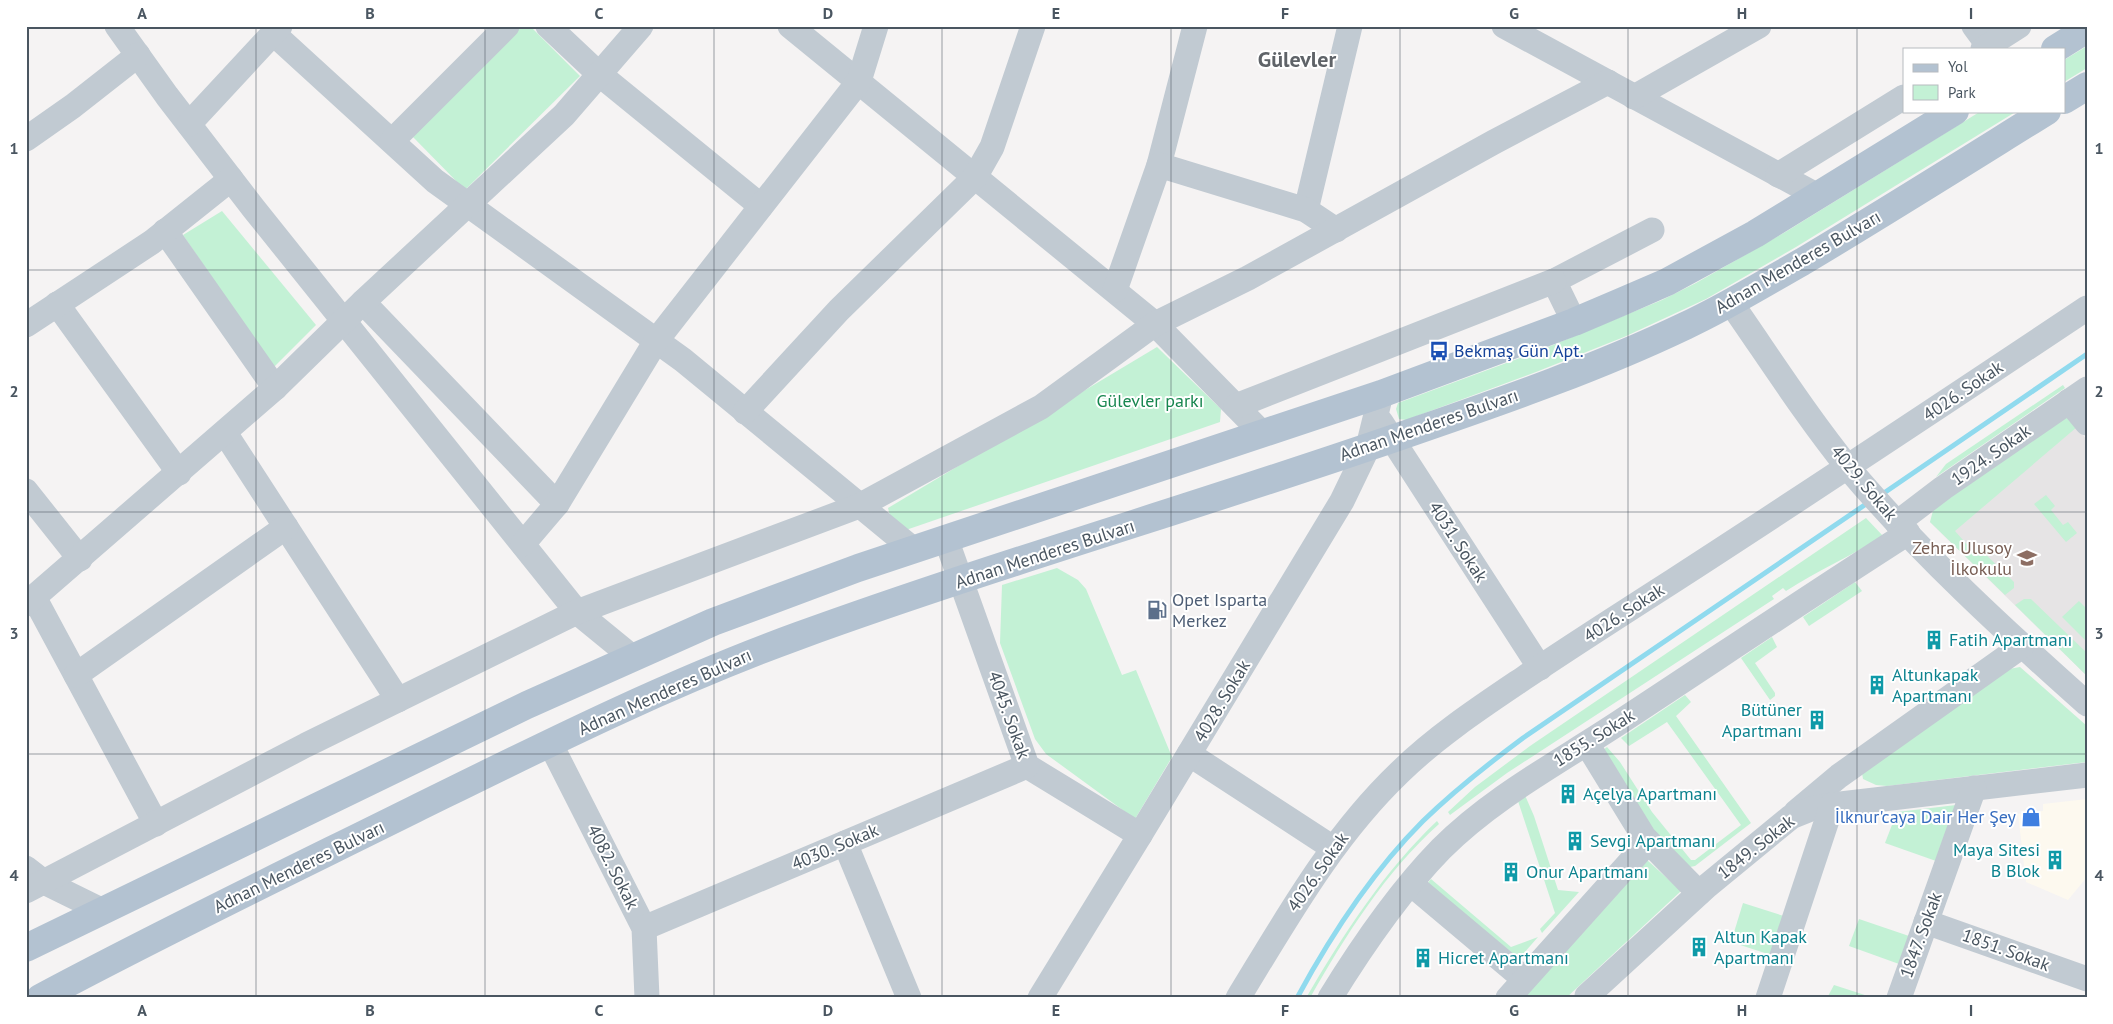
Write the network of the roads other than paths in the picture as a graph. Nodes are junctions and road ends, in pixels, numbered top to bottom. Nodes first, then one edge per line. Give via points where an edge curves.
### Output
1 (117, 26) edge
2 (508, 26) edge
3 (548, 26) edge
4 (641, 26) edge
5 (790, 26) edge
6 (876, 26) edge
7 (1034, 26) edge
8 (1195, 26) edge
9 (1350, 26) edge
10 (1504, 26) edge
11 (1759, 26) edge
12 (2019, 26) edge
13 (2087, 29) edge
14 (277, 30) edge
15 (1984, 42) edge
16 (2057, 48) edge
17 (138, 55) junction
18 (599, 74) junction
19 (859, 81) junction
20 (1608, 82) junction
21 (2087, 86) edge
22 (1634, 97) junction
23 (1903, 98) edge
24 (2066, 99) edge
25 (1953, 112) edge
26 (2045, 112) edge
27 (189, 124) junction
28 (26, 139) edge
29 (392, 141) junction
30 (1158, 165) junction
31 (1778, 175) junction
32 (975, 177) junction
33 (231, 179) junction
34 (1818, 196) junction
35 (467, 204) junction
36 (761, 206) junction
37 (1306, 210) junction
38 (1336, 230) junction
39 (1652, 230) dead end
40 (165, 231) junction
41 (1554, 281) junction
42 (1114, 290) junction
43 (363, 302) junction
44 (1731, 303) junction
45 (58, 304) junction
46 (2087, 308) edge
47 (344, 320) junction
48 (1574, 322) junction
49 (1155, 324) junction
50 (26, 325) edge
51 (656, 341) junction
52 (276, 388) junction
53 (2078, 395) edge
54 (1379, 404) junction
55 (1236, 406) junction
56 (745, 412) junction
57 (2087, 423) edge
58 (225, 433) junction
59 (1262, 433) junction
60 (1380, 443) junction
61 (179, 473) junction
62 (1855, 476) junction
63 (26, 491) edge
64 (557, 504) junction
65 (859, 506) junction
66 (1898, 523) junction
67 (286, 527) junction
68 (946, 539) junction
69 (523, 544) junction
70 (914, 550) junction
71 (80, 559) junction
72 (961, 581) junction
73 (30, 602) edge
74 (577, 612) junction
75 (2022, 646) junction
76 (632, 657) junction
77 (1540, 668) junction
78 (76, 675) junction
79 (398, 700) junction
80 (2087, 704) edge
81 (550, 743) junction
82 (1587, 744) junction
83 (1189, 754) junction
84 (1027, 766) junction
85 (2087, 775) edge
86 (1974, 788) junction
87 (1832, 805) junction
88 (1790, 817) junction
89 (156, 824) junction
90 (1140, 835) junction
91 (1648, 842) junction
92 (845, 843) junction
93 (1333, 848) junction
94 (32, 881) edge
95 (1410, 884) junction
96 (1699, 893) junction
97 (102, 911) junction
98 (1926, 922) junction
99 (644, 928) junction
100 (26, 948) edge
101 (1524, 979) junction
102 (2087, 979) edge
103 (42, 997) edge
104 (1588, 997) edge
105 (647, 998) edge
106 (909, 998) edge
107 (1040, 998) edge
108 (1238, 998) edge
109 (1330, 998) edge
110 (1508, 998) edge
111 (1768, 998) edge
112 (1899, 998) edge

1 - 17 street
2 - 29 street
3 - 18 street
4 - 18 street
5 - 19 street
6 - 19 street
7 - 32 street via 992,147
8 - 30 street
9 - 37 street
10 - 20 street
11 - 22 street
12 - 15 street
13 - 16 main road
14 - 27 street
14 - 29 street
17 - 27 street
17 - 28 street
18 - 35 street via 564,115
18 - 36 street
19 - 32 street
19 - 36 street
20 - 22 street
20 - 38 street
21 - 24 main road
22 - 31 street
23 - 31 street
25 - 34 main road
26 - 44 main road, Adnan Menderes Bulvarı via 1858,229
27 - 33 street
29 - 35 street via 435,181
30 - 37 street
30 - 42 street
31 - 34 street
32 - 42 street
32 - 56 street via 839,310
33 - 40 street
33 - 47 street
34 - 48 main road via 1667,282
35 - 43 street
35 - 51 street
36 - 51 street
37 - 38 street
38 - 49 street
39 - 41 street
40 - 45 street
40 - 52 street
41 - 48 street
41 - 55 street
42 - 49 street
43 - 47 street
43 - 64 street
44 - 60 main road, Adnan Menderes Bulvarı via 1683,327 1545,384
44 - 62 street, 4029. Sokak via 1811,419
45 - 50 street
45 - 61 street
46 - 62 street, 4026. Sokak
47 - 52 street
47 - 69 street
48 - 54 main road
49 - 55 street
49 - 65 street via 1040,407
51 - 56 street
51 - 64 street
52 - 58 street
53 - 57 street
53 - 66 street, 1924. Sokak
54 - 59 main road
54 - 60 street, 4028. Sokak
55 - 59 street
56 - 65 street
58 - 61 street
58 - 67 street
59 - 68 main road
60 - 72 main road, Adnan Menderes Bulvarı
60 - 77 street, 4031. Sokak
60 - 83 street, 4028. Sokak
61 - 71 street
62 - 66 street, 4029. Sokak
62 - 77 street, 4026. Sokak
63 - 71 street
64 - 69 street
65 - 70 street
65 - 74 street
66 - 75 street, 4029. Sokak
66 - 82 street, 1855. Sokak
67 - 78 street
67 - 79 street
68 - 70 main road
68 - 72 street, 4045. Sokak
69 - 74 street
70 - 76 main road via 713,622
71 - 73 street
72 - 81 main road, Adnan Menderes Bulvarı via 736,660
72 - 84 street, 4045. Sokak
73 - 78 street
74 - 76 street
74 - 79 street
75 - 80 street, 4029. Sokak
75 - 88 street via 1840,776
76 - 97 main road
77 - 93 street, 4026. Sokak via 1441,736 1400,772
78 - 89 street
79 - 89 street
81 - 99 street, 4082. Sokak
81 - 103 main road, Adnan Menderes Bulvarı via 242,894
82 - 91 street
82 - 95 street, 1855. Sokak via 1484,811 1442,848
83 - 90 street, 4028. Sokak
83 - 93 street
84 - 90 street, 4045. Sokak
84 - 92 street, 4030. Sokak
85 - 86 street, 1849. Sokak
86 - 87 street, 1849. Sokak
86 - 98 street, 1847. Sokak
87 - 88 street, 1849. Sokak
87 - 111 street
88 - 96 street, 1849. Sokak
89 - 94 street
90 - 107 street, 4028. Sokak
91 - 96 street
91 - 101 street
92 - 99 street, 4030. Sokak
92 - 106 street
93 - 108 street, 4026. Sokak
94 - 97 street
95 - 101 street
95 - 109 street, 1855. Sokak
96 - 104 street, 1849. Sokak
97 - 100 main road
98 - 102 street, 1851. Sokak
98 - 112 street, 1847. Sokak
99 - 105 street, 4082. Sokak
101 - 110 street

